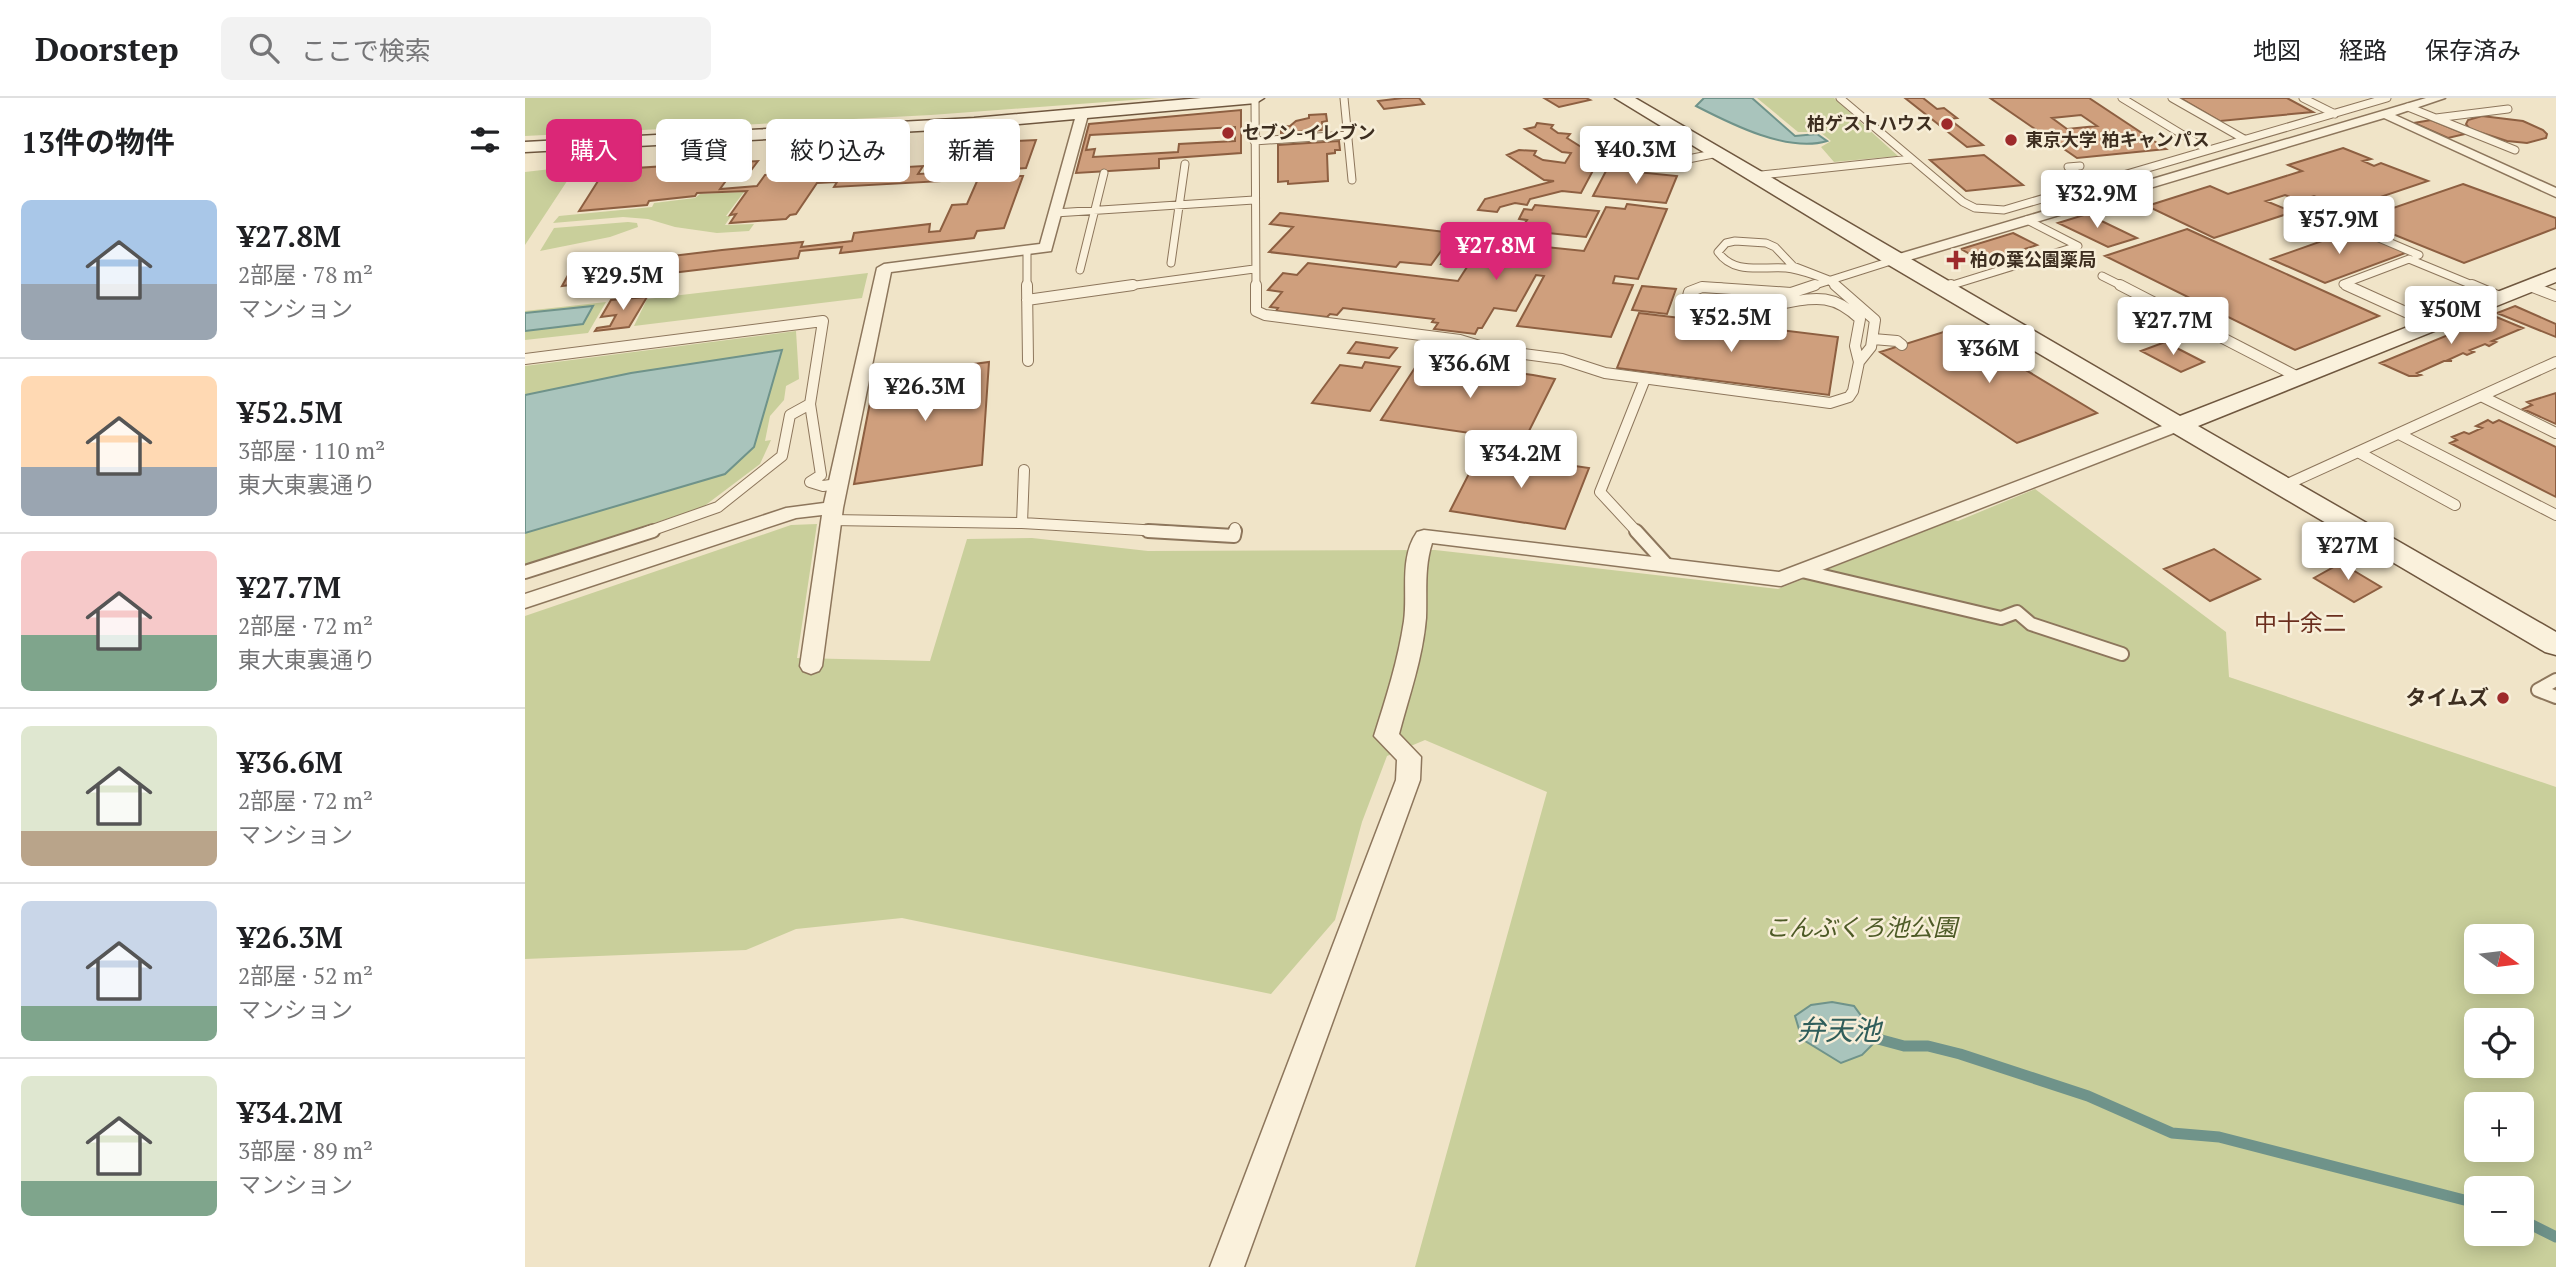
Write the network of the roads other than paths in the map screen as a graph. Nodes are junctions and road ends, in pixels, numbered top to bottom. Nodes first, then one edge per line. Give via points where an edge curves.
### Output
1 (1255, 98) edge
2 (1344, 98) edge
3 (1623, 98) edge
4 (1840, 98) edge
5 (2122, 98) edge
6 (2172, 98) edge
7 (2303, 98) edge
8 (2387, 98) edge
9 (2439, 98) edge
10 (2409, 107) junction
11 (2508, 109) dead end
12 (2335, 114) junction
13 (2384, 114) junction
14 (1082, 115) junction
15 (2436, 118) junction
16 (1348, 135) junction
17 (2244, 139) junction
18 (1254, 141) junction
19 (525, 147) edge
20 (2208, 150) junction
21 (2515, 150) dead end
22 (1713, 154) junction
23 (1911, 159) junction
24 (1668, 163) junction
25 (1185, 164) dead end
26 (2080, 166) dead end
27 (1104, 173) dead end
28 (1752, 177) junction
29 (1352, 180) dead end
30 (2093, 184) junction
31 (2556, 192) edge
32 (1254, 200) junction
33 (1179, 205) junction
34 (1095, 211) junction
35 (1055, 213) junction
36 (2027, 220) junction
37 (2344, 230) dead end
38 (1027, 250) junction
39 (2409, 259) junction
40 (1894, 260) junction
41 (1171, 262) dead end
42 (1254, 269) junction
43 (1080, 270) dead end
44 (2556, 275) edge
45 (2102, 276) dead end
46 (1829, 280) junction
47 (2530, 286) junction
48 (1943, 288) junction
49 (1791, 293) junction
50 (2556, 296) edge
51 (2500, 297) junction
52 (1027, 300) junction
53 (1775, 304) junction
54 (2432, 324) junction
55 (1873, 339) junction
56 (1902, 345) dead end
57 (525, 359) edge
58 (1028, 362) dead end
59 (1859, 362) junction
60 (2556, 362) edge
61 (2298, 377) junction
62 (1645, 379) junction
63 (2481, 396) junction
64 (810, 404) junction
65 (2178, 425) junction
66 (2556, 433) edge
67 (2399, 434) junction
68 (2358, 452) junction
69 (1024, 470) dead end
70 (838, 484) junction
71 (2283, 486) junction
72 (2455, 505) dead end
73 (832, 514) junction
74 (2556, 515) edge
75 (1022, 523) junction
76 (1235, 528) dead end
77 (1666, 564) junction
78 (1802, 571) junction
79 (525, 572) edge
80 (525, 601) edge
81 (2556, 645) edge
82 (2123, 654) dead end
83 (811, 666) dead end
84 (2556, 680) edge
85 (2556, 697) edge
86 (1227, 1267) edge

1 - 14 street
1 - 18 lane
2 - 16 lane
3 - 22 street
4 - 23 lane
5 - 20 lane
6 - 17 lane
7 - 12 lane
8 - 12 lane
9 - 10 street
10 - 13 street
10 - 15 lane
11 - 15 lane
12 - 17 lane
13 - 31 street
13 - 36 street
14 - 19 street
14 - 35 street
15 - 21 lane
16 - 18 lane
16 - 29 lane
17 - 20 lane
18 - 32 lane
20 - 30 lane
22 - 24 lane
22 - 28 street
23 - 28 lane
23 - 30 lane via 1963,202 1989,210 2004,210
24 - 24 lane via 1645,155 1616,156 1617,165 1630,167 1662,169 1671,166
25 - 33 lane
26 - 30 lane via 2068,167
27 - 34 lane
28 - 40 street
32 - 33 lane
32 - 42 lane
33 - 34 lane
33 - 41 lane
34 - 35 lane
34 - 43 lane
35 - 38 street via 1046,247
36 - 40 street
36 - 48 lane via 2078,246
37 - 39 lane via 2353,227 2419,255
38 - 52 lane
38 - 70 street via 884,268
39 - 51 lane
39 - 54 lane via 2343,284
40 - 46 lane
40 - 48 street
42 - 52 lane
42 - 62 lane via 1256,311 1265,315 1460,340
44 - 47 street
45 - 61 lane
46 - 46 lane via 1784,268 1737,265 1718,252 1735,241 1766,243 1793,266
46 - 49 lane
46 - 55 lane via 1875,320
47 - 50 lane
47 - 51 street
48 - 65 street
49 - 53 lane
49 - 53 lane via 1709,287 1689,292 1687,300 1696,307 1730,312
51 - 54 street
52 - 58 lane via 1023,344
53 - 59 lane via 1818,297 1842,303 1860,319
54 - 61 street
55 - 56 lane
55 - 59 lane
57 - 64 lane via 823,321
59 - 62 lane via 1849,397 1830,403
60 - 63 lane
61 - 65 street
62 - 77 lane via 1600,492
63 - 66 lane
63 - 67 lane
64 - 70 lane via 821,475 810,482
64 - 79 lane via 790,415 782,456 718,507
65 - 71 street
65 - 78 street
67 - 68 lane
67 - 74 lane
68 - 71 lane
68 - 72 lane
69 - 75 lane
70 - 73 street
71 - 81 street
73 - 75 lane
73 - 80 street via 793,512
73 - 83 street
75 - 76 lane via 1234,536
77 - 78 street via 1781,579
77 - 86 street via 1424,536 1418,554 1408,660 1386,736 1409,757 1408,780
78 - 82 lane via 2001,618 2017,612 2032,624
84 - 85 lane via 2538,690

